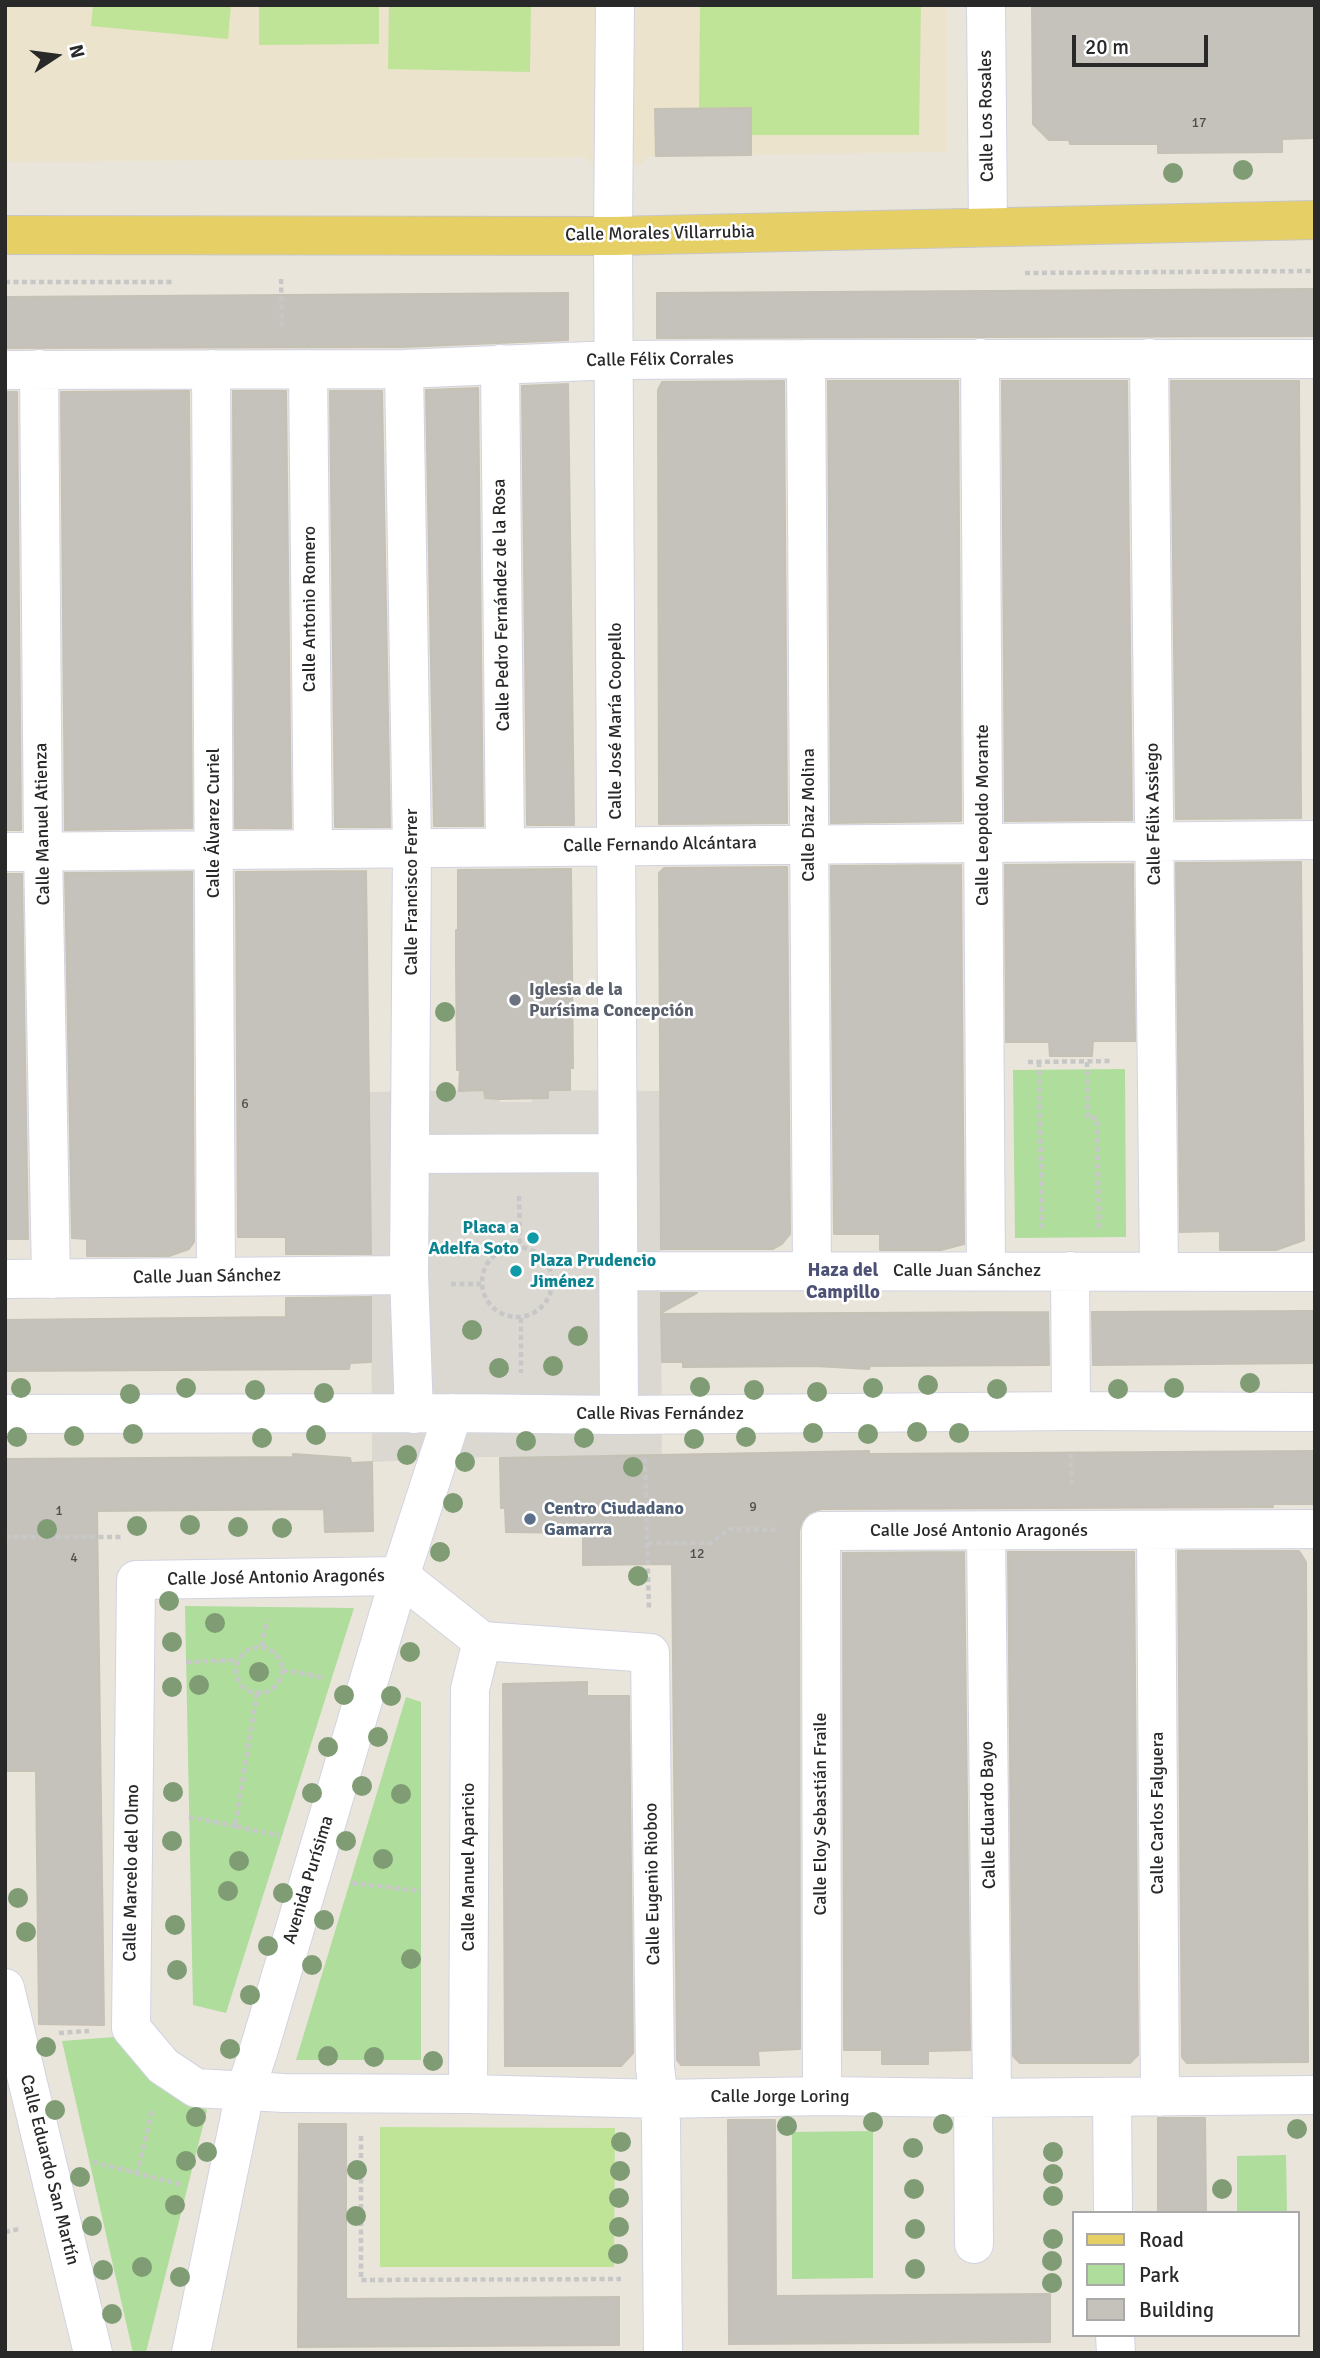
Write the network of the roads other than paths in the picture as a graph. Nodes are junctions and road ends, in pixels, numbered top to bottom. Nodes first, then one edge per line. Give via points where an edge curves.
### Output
1 (615, 5) edge
2 (986, 5) edge
3 (1315, 220) edge
4 (988, 227) junction
5 (5, 235) edge
6 (613, 236) junction
7 (980, 358) junction
8 (1149, 358) junction
9 (806, 359) junction
10 (1315, 359) edge
11 (613, 360) junction
12 (500, 364) junction
13 (211, 369) junction
14 (295, 369) junction
15 (404, 369) junction
16 (22, 370) edge
17 (1315, 840) edge
18 (1154, 841) junction
19 (983, 842) junction
20 (809, 844) junction
21 (505, 846) junction
22 (617, 846) junction
23 (412, 848) junction
24 (214, 849) junction
25 (313, 849) junction
26 (43, 851) junction
27 (5, 852) edge
28 (617, 1153) junction
29 (412, 1154) junction
30 (619, 1271) junction
31 (812, 1271) junction
32 (986, 1271) junction
33 (1070, 1271) junction
34 (1159, 1271) junction
35 (1315, 1272) edge
36 (216, 1277) junction
37 (5, 1279) edge
38 (51, 1279) junction
39 (424, 1279) junction
40 (1071, 1411) junction
41 (1315, 1412) edge
42 (453, 1413) junction
43 (5, 1414) edge
44 (414, 1414) junction
45 (631, 1415) junction
46 (1315, 1529) edge
47 (1156, 1530) junction
48 (821, 1531) joint
49 (986, 1531) junction
50 (400, 1576) junction
51 (136, 1580) joint
52 (482, 1641) junction
53 (5, 1988) edge
54 (245, 2092) junction
55 (468, 2094) junction
56 (1315, 2095) edge
57 (822, 2096) junction
58 (1112, 2097) junction
59 (1160, 2097) junction
60 (983, 2098) junction
61 (659, 2099) junction
62 (1114, 2211) edge
63 (974, 2244) dead end
64 (93, 2353) edge
65 (191, 2353) edge
66 (663, 2353) edge

1 - 6 street, Calle José María Coopello
2 - 4 street, Calle Los Rosales
3 - 4 main road, Calle Morales Villarrubia
4 - 6 main road, Calle Morales Villarrubia
5 - 6 main road, Calle Morales Villarrubia
6 - 11 street, Calle José María Coopello
7 - 8 street, Calle Félix Corrales
7 - 9 street, Calle Félix Corrales
7 - 19 street, Calle Leopoldo Morante
8 - 10 street, Calle Félix Corrales
8 - 18 street, Calle Félix Assiego
9 - 11 street, Calle Félix Corrales
9 - 20 street, Calle Diaz Molina
11 - 12 street, Calle Félix Corrales
11 - 22 street, Calle José María Coopello
12 - 15 street, Calle Félix Corrales
12 - 21 street, Calle Pedro Fernández de la Rosa
13 - 14 street, Calle Félix Corrales
13 - 16 street, Calle Félix Corrales
13 - 24 street, Calle Álvarez Curiel
14 - 15 street, Calle Félix Corrales
14 - 25 street, Calle Antonio Romero
15 - 23 street, Calle Francisco Ferrer
16 - 26 street, Calle Manuel Atienza
17 - 18 street, Calle Fernando Alcántara
18 - 19 street, Calle Fernando Alcántara
18 - 34 street, Calle Félix Assiego
19 - 20 street, Calle Fernando Alcántara
19 - 32 street, Calle Leopoldo Morante
20 - 22 street, Calle Fernando Alcántara
20 - 31 street, Calle Diaz Molina
21 - 22 street, Calle Fernando Alcántara
21 - 23 street, Calle Fernando Alcántara
22 - 28 street, Calle José María Coopello
23 - 25 street, Calle Fernando Alcántara
23 - 29 street, Calle Francisco Ferrer
24 - 25 street, Calle Fernando Alcántara
24 - 26 street, Calle Fernando Alcántara
24 - 36 street, Calle Álvarez Curiel
26 - 27 street, Calle Fernando Alcántara
26 - 38 street, Calle Manuel Atienza
28 - 29 street
28 - 30 street, Calle José María Coopello
29 - 39 street, Calle Francisco Ferrer
30 - 31 street, Calle Juan Sánchez
30 - 45 street, Calle José María Coopello
31 - 32 street, Calle Juan Sánchez
32 - 33 street, Calle Juan Sánchez
33 - 34 street, Calle Juan Sánchez
33 - 40 street
34 - 35 street, Calle Juan Sánchez
36 - 38 street, Calle Juan Sánchez
36 - 39 street, Calle Juan Sánchez
37 - 38 street, Calle Juan Sánchez
39 - 44 street, Calle Francisco Ferrer
40 - 41 street, Calle Rivas Fernández
40 - 45 street, Calle Rivas Fernández
42 - 44 street, Calle Rivas Fernández
42 - 45 street, Calle Rivas Fernández
42 - 50 street, Avenida Purísima
43 - 44 street, Calle Rivas Fernández
46 - 47 street, Calle José Antonio Aragonés
47 - 49 street, Calle José Antonio Aragonés
47 - 59 street, Calle Carlos Falguera
48 - 49 street, Calle José Antonio Aragonés
48 - 57 street, Calle Eloy Sebastián Fraile
49 - 60 street, Calle Eduardo Bayo
50 - 51 street, Calle José Antonio Aragonés
50 - 52 street, Calle José Antonio Aragonés
50 - 54 street, Avenida Purísima
51 - 54 street, Calle Marcelo del Olmo via 131,2028 163,2066 196,2088
52 - 55 street, Calle Manuel Aparicio via 470,1689
52 - 61 street, Calle Eugenio Rioboo via 650,1653
53 - 64 street, Calle Eduardo San Martín
54 - 55 street, Calle Jorge Loring
54 - 65 street, Avenida Purísima
55 - 61 street, Calle Jorge Loring
56 - 59 street, Calle Jorge Loring
57 - 60 street, Calle Jorge Loring
57 - 61 street, Calle Jorge Loring
58 - 59 street, Calle Jorge Loring
58 - 60 street, Calle Jorge Loring
58 - 62 street
60 - 63 street, Calle Eduardo Bayo
61 - 66 street, Calle Eugenio Rioboo

